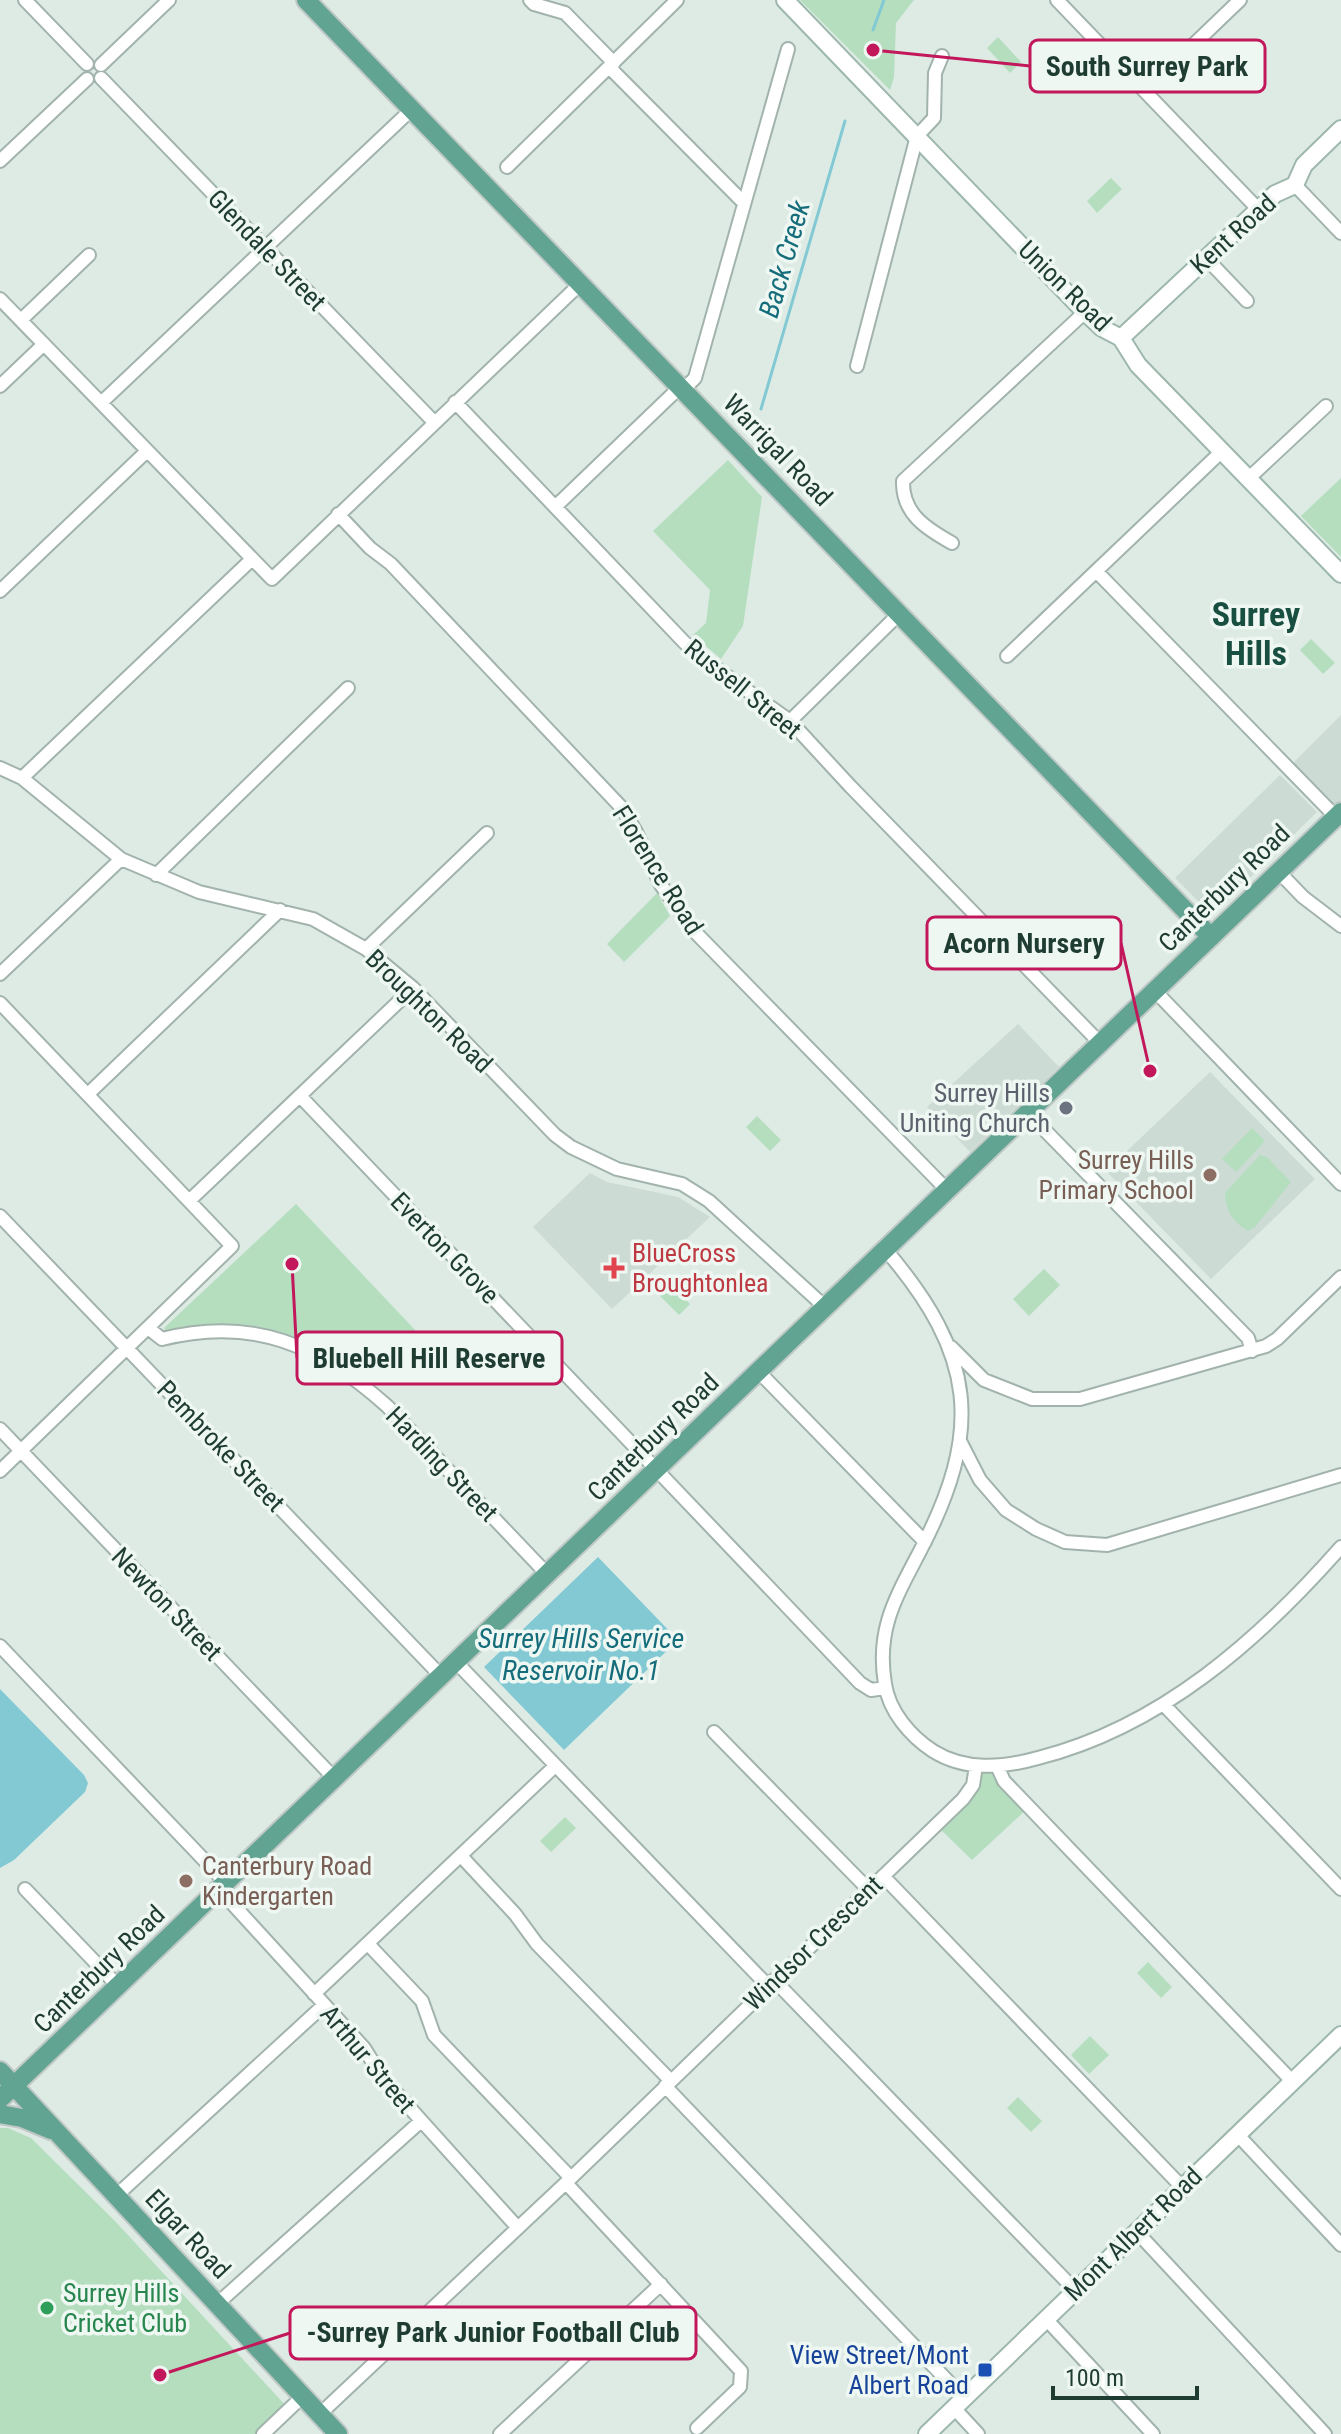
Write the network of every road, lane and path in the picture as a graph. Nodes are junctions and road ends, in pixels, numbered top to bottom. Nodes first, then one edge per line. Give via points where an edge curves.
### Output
1 (25, 0) edge
2 (169, 0) edge
3 (306, 0) edge
4 (530, 0) edge
5 (677, 0) edge
6 (785, 0) edge
7 (1057, 0) edge
8 (1240, 0) edge
9 (1191, 47) dead end
10 (788, 49) dead end
11 (942, 56) dead end
12 (611, 65) junction
13 (96, 74) junction
14 (412, 109) junction
15 (1341, 129) edge
16 (917, 136) junction
17 (0, 161) edge
18 (507, 167) dead end
19 (1295, 185) junction
20 (743, 202) junction
21 (1258, 209) junction
22 (1341, 233) edge
23 (265, 248) junction
24 (89, 255) dead end
25 (1206, 258) junction
26 (580, 284) junction
27 (0, 299) edge
28 (1247, 301) dead end
29 (1085, 312) junction
30 (21, 320) junction
31 (1121, 338) junction
32 (44, 344) junction
33 (857, 366) dead end
34 (0, 386) edge
35 (682, 388) junction
36 (102, 402) junction
37 (455, 402) junction
38 (1326, 406) dead end
39 (434, 422) junction
40 (147, 451) junction
41 (1221, 452) junction
42 (1248, 479) junction
43 (555, 507) junction
44 (338, 514) junction
45 (952, 543) dead end
46 (252, 559) junction
47 (1096, 571) junction
48 (1341, 574) edge
49 (0, 591) edge
50 (900, 613) junction
51 (1007, 656) dead end
52 (348, 688) dead end
53 (790, 721) junction
54 (0, 768) edge
55 (22, 778) junction
56 (1338, 814) edge
57 (487, 833) dead end
58 (121, 859) junction
59 (1278, 871) junction
60 (156, 875) junction
61 (280, 910) junction
62 (1341, 926) edge
63 (1211, 937) junction
64 (366, 949) junction
65 (0, 974) edge
66 (413, 988) junction
67 (1155, 991) junction
68 (0, 1003) edge
69 (1100, 1043) junction
70 (88, 1094) junction
71 (300, 1096) junction
72 (1028, 1113) junction
73 (1341, 1184) edge
74 (947, 1190) junction
75 (190, 1200) junction
76 (0, 1216) edge
77 (885, 1249) junction
78 (1341, 1277) edge
79 (825, 1307) junction
80 (148, 1328) junction
81 (949, 1345) junction
82 (127, 1348) junction
83 (1252, 1351) junction
84 (758, 1371) junction
85 (984, 1380) junction
86 (960, 1391) junction
87 (0, 1429) edge
88 (961, 1443) junction
89 (21, 1451) junction
90 (656, 1470) junction
91 (0, 1471) edge
92 (1341, 1475) edge
93 (980, 1480) junction
94 (952, 1481) junction
95 (925, 1542) junction
96 (1341, 1547) edge
97 (547, 1574) junction
98 (0, 1646) edge
99 (456, 1662) junction
100 (441, 1676) junction
101 (885, 1688) junction
102 (1164, 1705) junction
103 (714, 1732) dead end
104 (976, 1766) junction
105 (997, 1766) junction
106 (554, 1767) junction
107 (334, 1778) junction
108 (461, 1856) junction
109 (883, 1876) junction
110 (222, 1886) junction
111 (25, 1889) dead end
112 (868, 1889) junction
113 (1341, 1889) edge
114 (368, 1944) junction
115 (771, 1983) junction
116 (118, 1986) junction
117 (314, 1994) junction
118 (324, 2005) junction
119 (1341, 2035) edge
120 (0, 2071) edge
121 (1292, 2081) junction
122 (668, 2083) junction
123 (15, 2085) junction
124 (0, 2099) edge
125 (0, 2114) edge
126 (421, 2121) junction
127 (1237, 2134) junction
128 (61, 2135) junction
129 (568, 2180) junction
130 (1182, 2187) junction
131 (117, 2195) junction
132 (518, 2228) junction
133 (1136, 2231) junction
134 (1341, 2245) edge
135 (661, 2284) junction
136 (1075, 2290) junction
137 (217, 2304) junction
138 (1046, 2319) junction
139 (303, 2396) junction
140 (959, 2403) junction
141 (320, 2414) junction
142 (697, 2428) dead end
143 (263, 2434) edge
144 (338, 2434) edge
145 (500, 2434) edge
146 (927, 2434) edge
147 (978, 2434) edge
148 (1153, 2434) edge
149 (1325, 2434) edge

1 - 13 street via 87,64 96,62
2 - 13 street
3 - 14 main road, Warrigal Road
4 - 12 street via 565,13
5 - 12 street
6 - 16 street, Union Road
7 - 21 street
8 - 9 street
10 - 20 street
11 - 16 street via 935,73 934,118
12 - 18 street
12 - 20 street
13 - 17 street
13 - 23 street, Glendale Street
14 - 23 street
14 - 26 main road, Warrigal Road
15 - 19 street, Kent Road via 1304,165
16 - 29 street, Union Road
16 - 33 street
19 - 21 street, Kent Road
19 - 22 street
20 - 35 street via 695,378
21 - 25 street, Kent Road
23 - 36 street
23 - 39 street, Glendale Street
24 - 30 street
25 - 28 street
25 - 31 street, Kent Road
26 - 35 main road, Warrigal Road
26 - 37 street
27 - 30 street
29 - 31 street, Union Road
29 - 45 street via 903,481 902,495 912,514
30 - 32 street
31 - 41 street, Union Road via 1138,365
32 - 34 street
32 - 36 street
35 - 43 street
35 - 50 main road, Warrigal Road
36 - 40 street
37 - 39 street
37 - 43 street, Russell Street
38 - 42 street
39 - 44 street
40 - 46 street
40 - 49 street
41 - 42 street, Union Road
41 - 47 street
42 - 48 street, Union Road
43 - 53 street, Russell Street via 700,657
44 - 46 street via 272,579
44 - 74 street, Florence Road via 622,808 661,885 696,933
46 - 55 street
47 - 51 street
47 - 56 street
50 - 53 street
50 - 63 main road, Warrigal Road
52 - 60 street
53 - 69 street, Russell Street
54 - 55 street, Broughton Road
55 - 58 street, Broughton Road
56 - 59 main road, Canterbury Road
57 - 64 street
58 - 60 street, Broughton Road
58 - 65 street
59 - 62 street
59 - 63 main road, Canterbury Road
60 - 61 street, Broughton Road via 199,892
61 - 64 street, Broughton Road via 313,919
61 - 70 street
63 - 67 main road, Canterbury Road
64 - 66 street, Broughton Road
66 - 71 street
66 - 79 street, Broughton Road via 555,1135 617,1169 682,1184 709,1201
67 - 69 main road, Canterbury Road
67 - 73 street
68 - 70 street
69 - 72 main road, Canterbury Road
70 - 75 street
71 - 75 street
71 - 90 street, Everton Grove
72 - 74 main road, Canterbury Road
72 - 83 street via 1248,1338
74 - 77 main road, Canterbury Road
75 - 80 street via 232,1246
76 - 82 street, Pembroke Street
77 - 79 main road, Canterbury Road
77 - 81 street via 914,1283
78 - 83 street via 1277,1339
79 - 84 main road, Canterbury Road
80 - 82 street
80 - 97 street, Harding Street via 162,1339 228,1330 261,1334 332,1363 387,1406
81 - 85 street
81 - 86 street
82 - 89 street
82 - 100 street, Pembroke Street
83 - 85 street via 1080,1399 1032,1399
84 - 90 main road, Canterbury Road
84 - 95 street
85 - 86 street
86 - 88 street
87 - 89 street, Newton Street
88 - 93 street
88 - 94 street
89 - 91 street
89 - 107 street, Newton Street
90 - 97 main road, Canterbury Road
90 - 101 street, Everton Grove via 860,1683 871,1690
92 - 93 street via 1107,1545 1065,1542 1036,1529 1006,1510
93 - 94 street
94 - 95 street
95 - 101 street via 889,1616 881,1653
96 - 102 street via 1299,1595 1237,1651
97 - 99 main road, Canterbury Road
98 - 110 street, Arthur Street
99 - 100 main road, Canterbury Road
99 - 106 street
100 - 107 main road, Canterbury Road
101 - 104 street via 896,1714 919,1742 945,1758
102 - 105 street via 1059,1753
102 - 113 street
103 - 112 street
104 - 105 street
104 - 109 street, Windsor Crescent via 973,1785 963,1799
105 - 121 street via 1004,1781
106 - 108 street
106 - 115 street
107 - 110 main road, Canterbury Road
108 - 114 street
108 - 122 street
109 - 112 street, Windsor Crescent
109 - 130 street
110 - 116 main road, Canterbury Road
110 - 117 street, Arthur Street
111 - 116 street
112 - 115 street, Windsor Crescent
114 - 117 street
114 - 129 street via 422,2001 434,2035
115 - 122 street, Windsor Crescent
115 - 136 street
116 - 123 main road, Canterbury Road
117 - 118 street, Arthur Street
118 - 126 street, Arthur Street
118 - 131 street
119 - 121 street, Mont Albert Road
120 - 123 main road, Elgar Road
121 - 127 street, Mont Albert Road
122 - 129 street, Windsor Crescent
122 - 140 street
123 - 124 main road, Canterbury Road
123 - 128 main road, Elgar Road
125 - 128 main road
126 - 132 street, Arthur Street
126 - 137 street
127 - 130 street, Mont Albert Road
127 - 134 street
128 - 131 main road, Elgar Road
129 - 132 street, Windsor Crescent
129 - 135 street
130 - 133 street, Mont Albert Road
131 - 137 main road, Elgar Road
132 - 141 street, Windsor Crescent
133 - 136 street, Mont Albert Road
133 - 149 street
135 - 142 street via 741,2371 740,2387
135 - 145 street
136 - 138 street, Mont Albert Road
137 - 139 main road, Elgar Road
138 - 140 street, Mont Albert Road
138 - 148 street
139 - 141 main road, Elgar Road
139 - 143 street
140 - 146 street, Mont Albert Road
140 - 147 street
141 - 144 main road, Elgar Road

